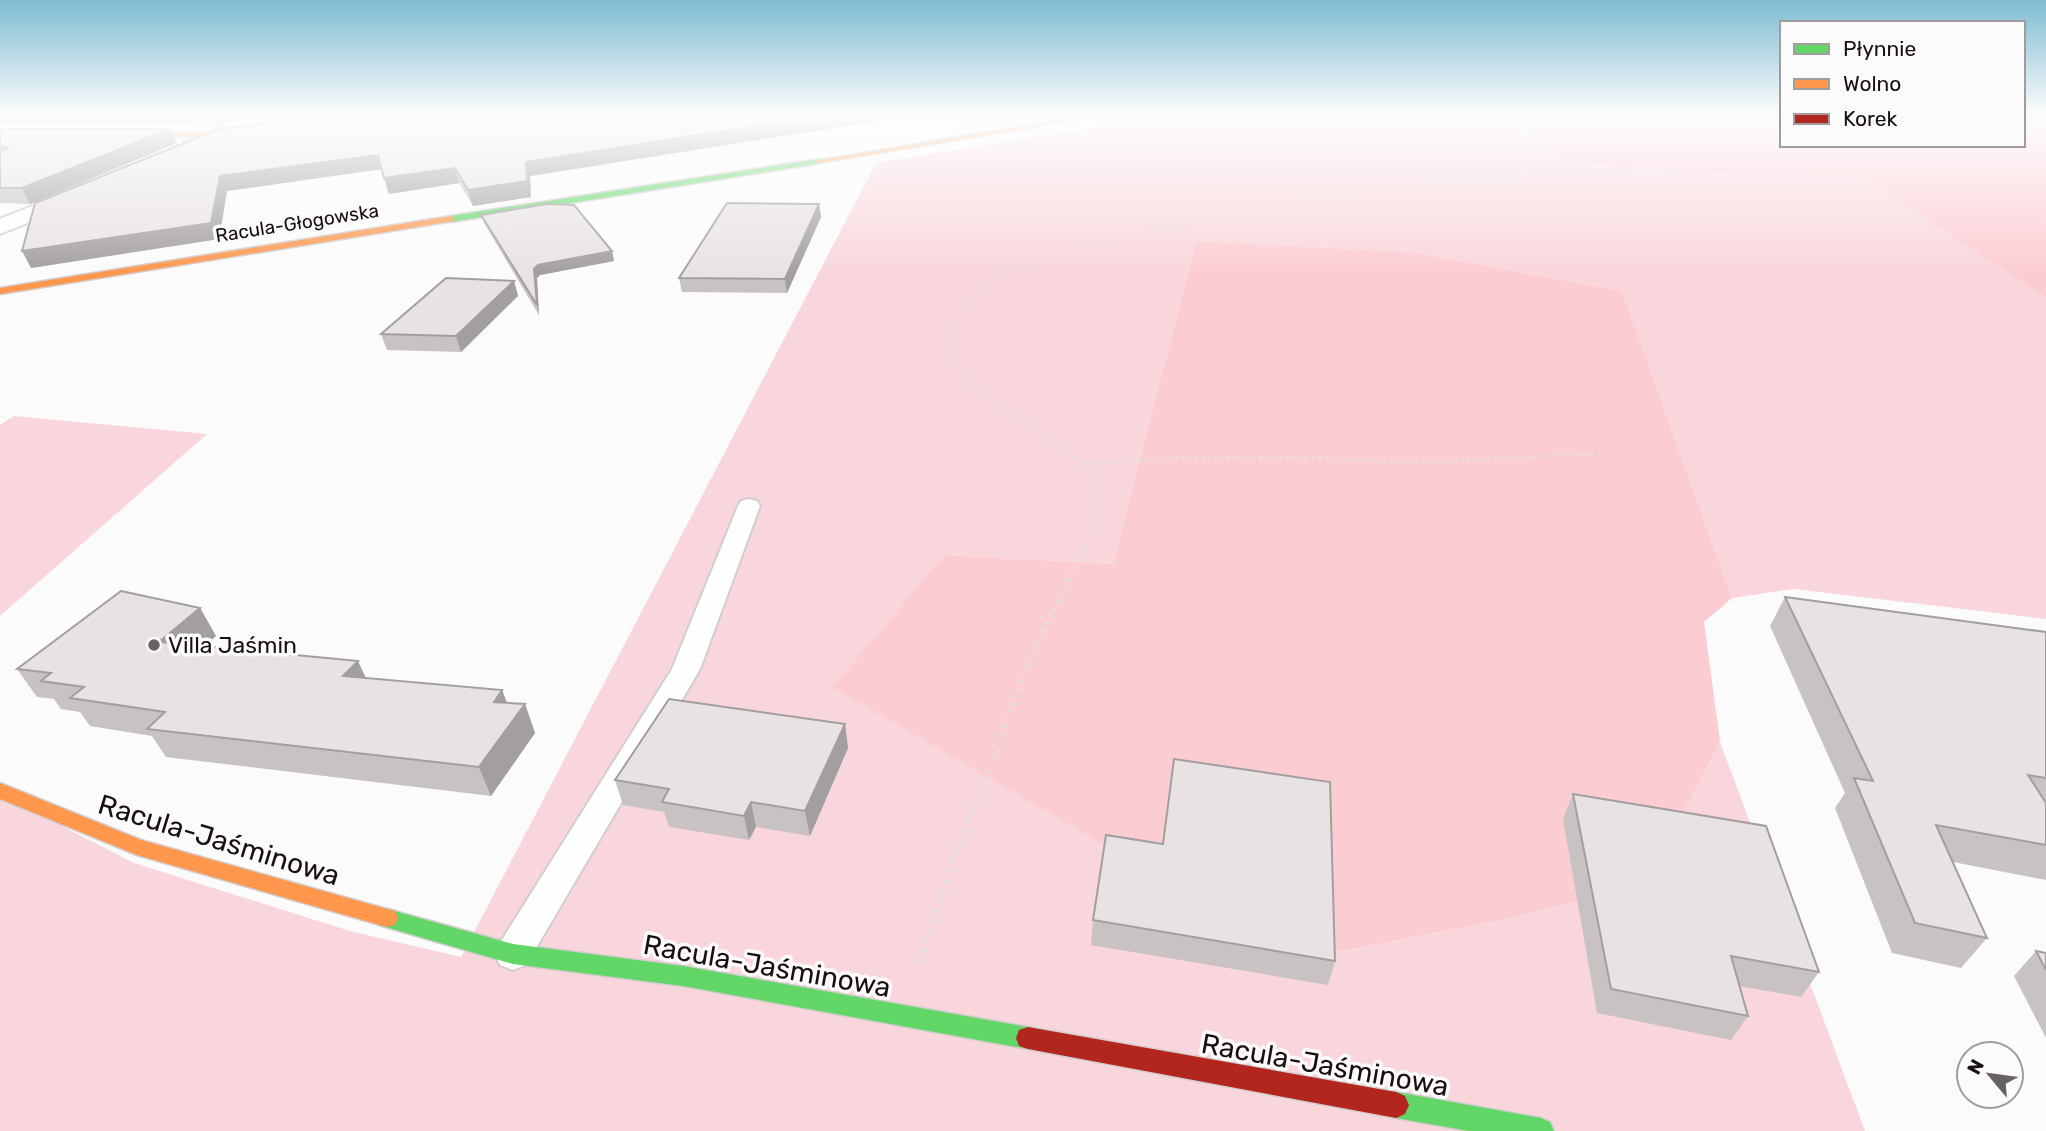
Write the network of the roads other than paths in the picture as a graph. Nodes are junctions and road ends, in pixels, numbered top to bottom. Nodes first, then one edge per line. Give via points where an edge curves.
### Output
1 (772, 169) edge
2 (98, 186) edge
3 (0, 227) edge
4 (0, 291) edge
5 (749, 506) dead end
6 (0, 791) edge
7 (513, 954) junction
8 (1541, 1131) edge

1 - 4 street, Racula-Głogowska
2 - 3 street
5 - 7 lane via 686,669
6 - 7 street, Racula-Jaśminowa via 137,847
7 - 8 street, Racula-Jaśminowa via 683,976

